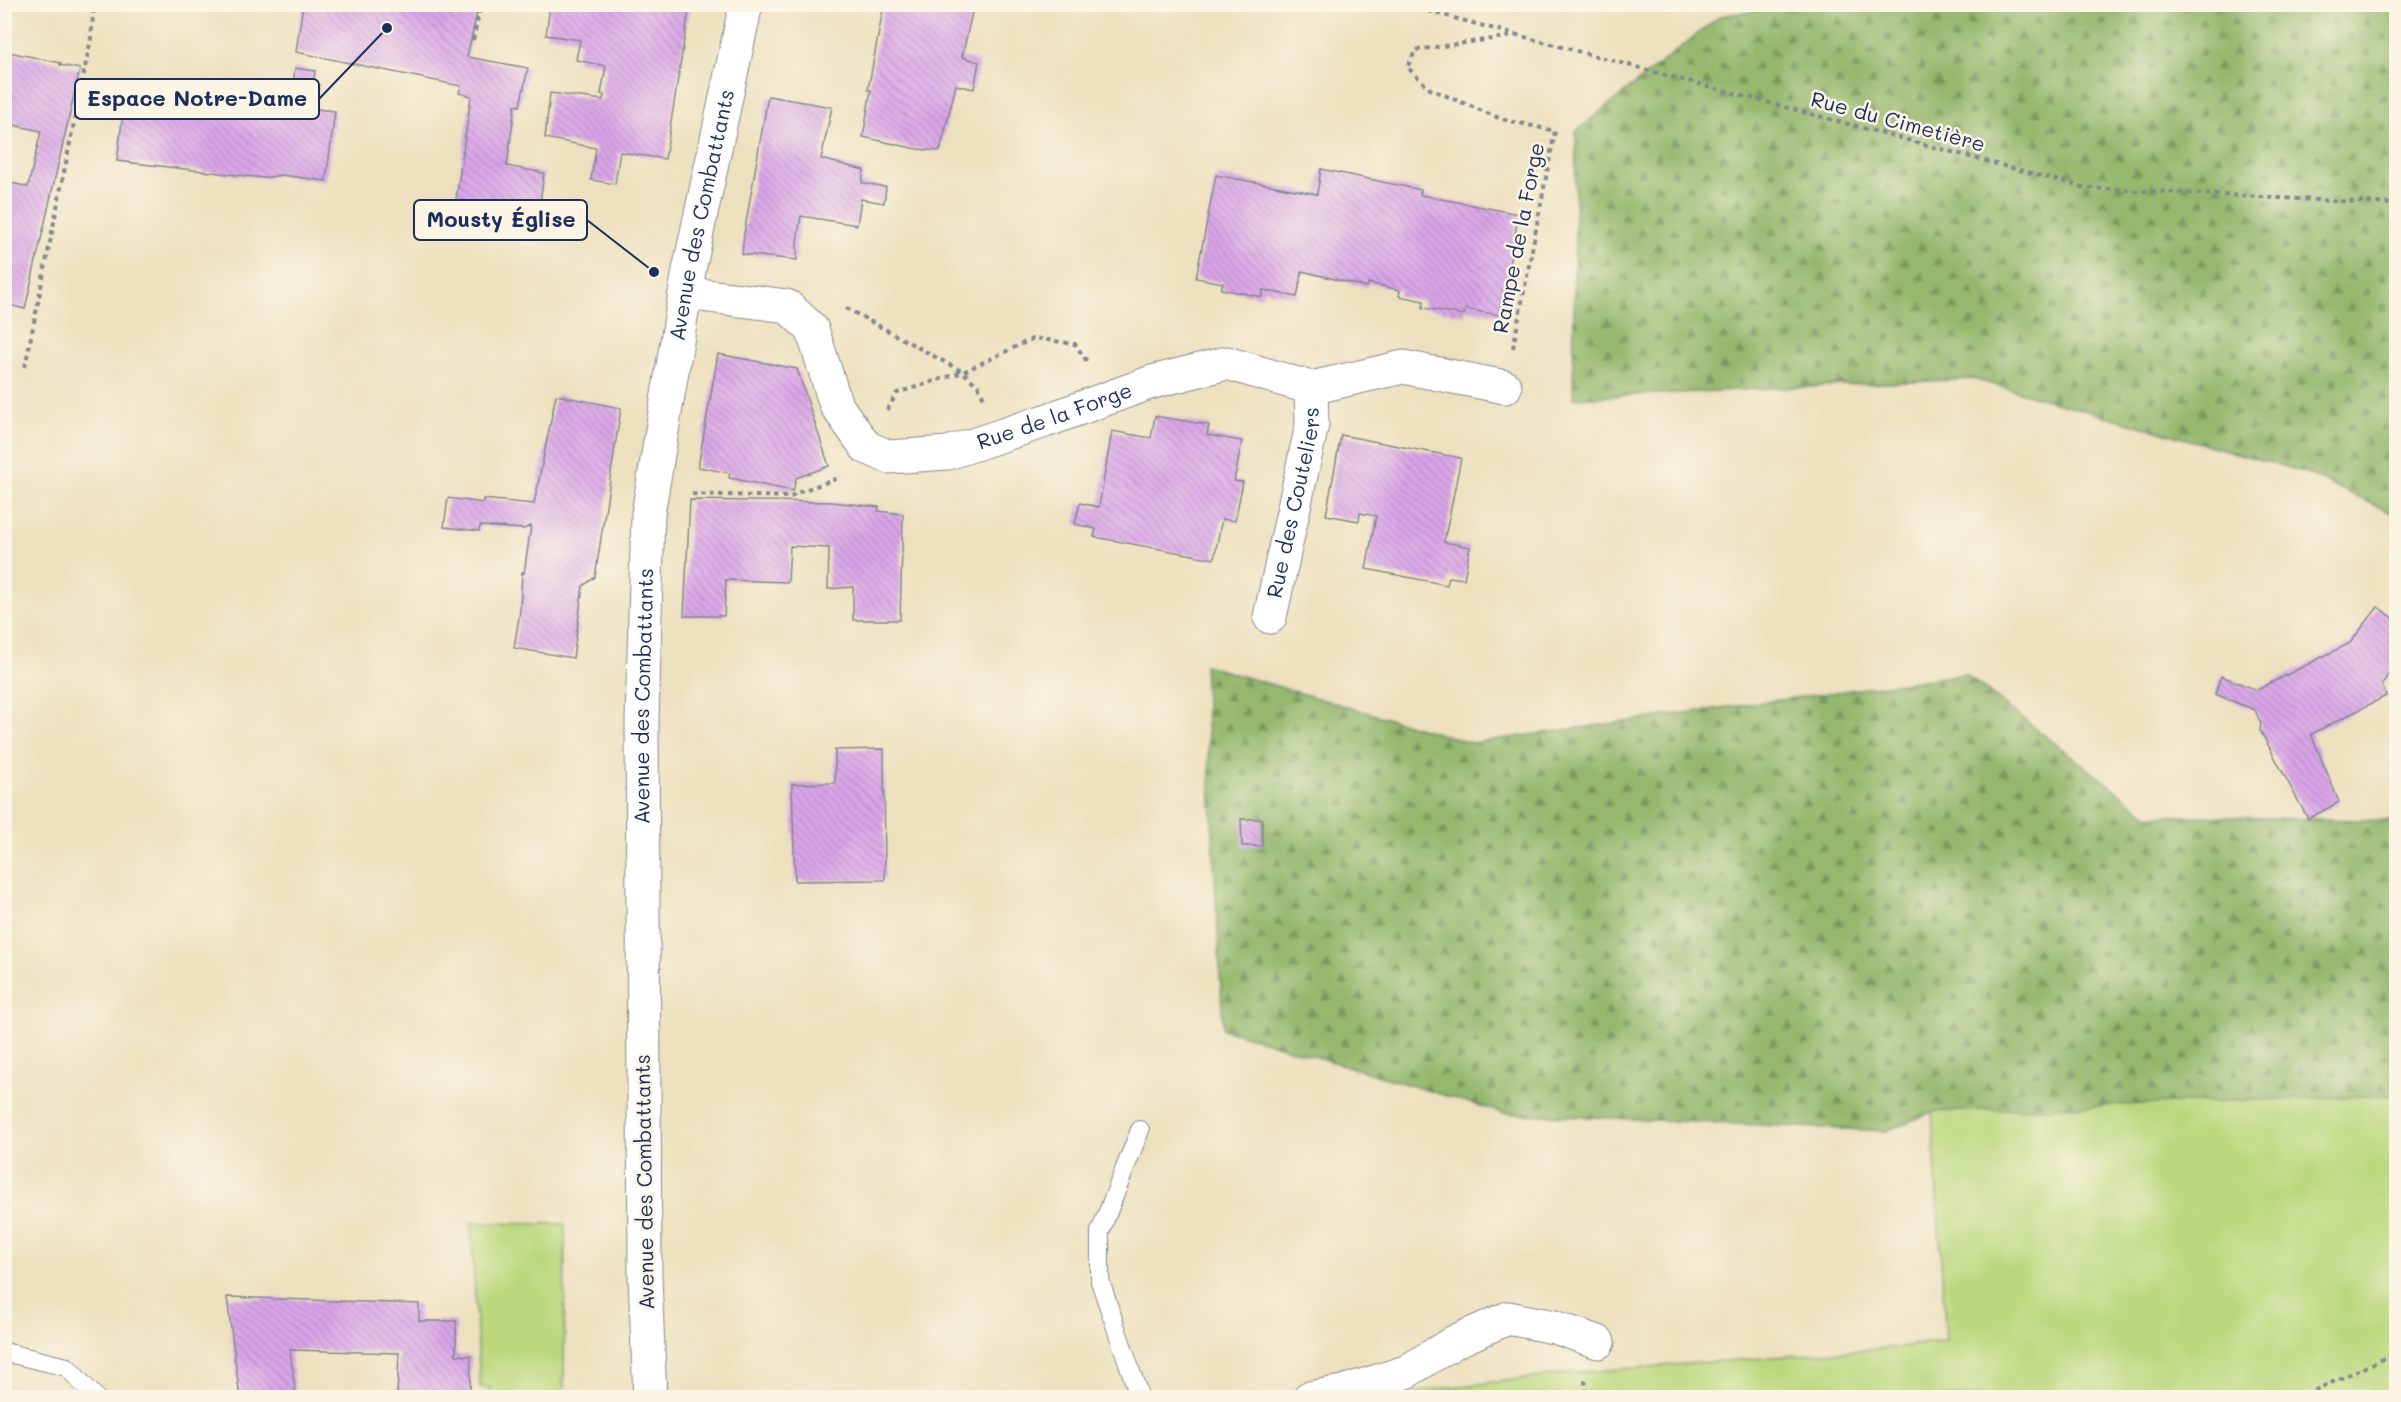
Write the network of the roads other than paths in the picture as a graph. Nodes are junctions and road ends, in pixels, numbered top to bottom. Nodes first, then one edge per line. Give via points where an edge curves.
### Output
1 (746, 4) edge
2 (685, 293) junction
3 (1505, 387) road end
4 (1311, 388) junction
5 (1270, 616) dead end
6 (1140, 1130) dead end
7 (1598, 1342) dead end
8 (4, 1352) edge
9 (96, 1398) edge
10 (650, 1398) edge
11 (1140, 1398) edge
12 (1309, 1398) edge

1 - 2 street, Avenue des Combattants
2 - 4 street, Rue de la Forge via 787,306 812,329 836,405 866,447 889,457 948,453 1152,382 1227,363
2 - 10 street, Avenue des Combattants via 647,537 642,720 645,1277
3 - 4 street, Rue de la Forge via 1403,367
4 - 5 street, Rue des Couteliers via 1312,425
6 - 11 lane via 1100,1232 1100,1281
7 - 12 street via 1554,1327 1508,1318 1456,1341 1406,1372 1343,1392
8 - 9 lane via 67,1367

